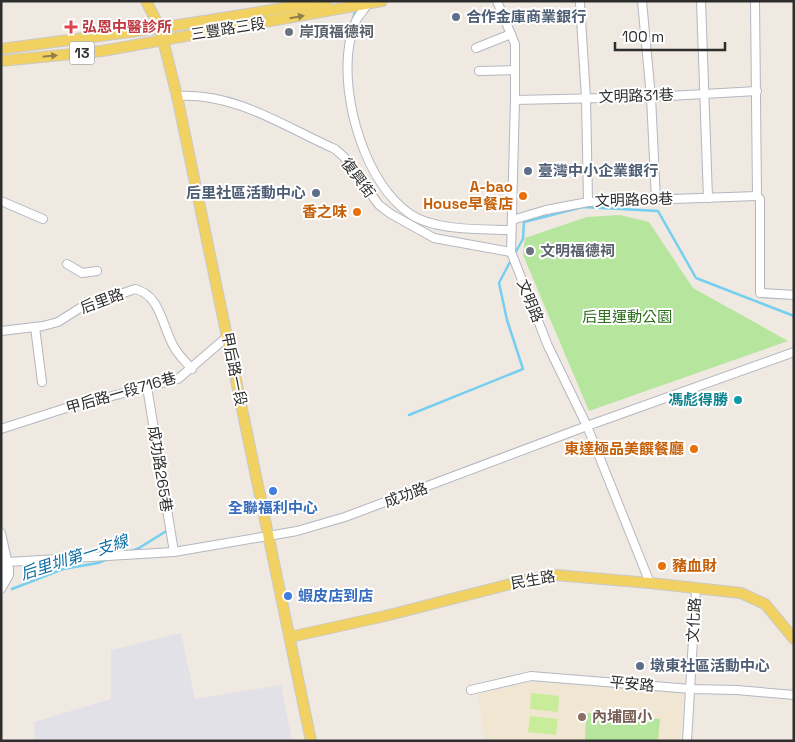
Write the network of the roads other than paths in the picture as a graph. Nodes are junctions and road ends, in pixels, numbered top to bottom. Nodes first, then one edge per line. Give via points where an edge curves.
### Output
1 (146, 1) edge
2 (327, 1) edge
3 (382, 1) edge
4 (497, 1) edge
5 (642, 1) edge
6 (701, 1) edge
7 (755, 1) edge
8 (368, 2) edge
9 (580, 2) dead end
10 (160, 28) junction
11 (511, 34) junction
12 (163, 40) junction
13 (476, 48) dead end
14 (1, 49) edge
15 (1, 61) edge
16 (514, 70) junction
17 (479, 71) dead end
18 (757, 91) junction
19 (705, 93) junction
20 (177, 96) junction
21 (651, 97) junction
22 (586, 98) junction
23 (515, 100) junction
24 (757, 196) junction
25 (708, 198) junction
26 (656, 200) junction
27 (1, 201) edge
28 (588, 202) junction
29 (43, 219) dead end
30 (512, 220) junction
31 (510, 230) junction
32 (511, 252) junction
33 (67, 264) dead end
34 (97, 271) dead end
35 (794, 294) edge
36 (35, 327) junction
37 (1, 331) edge
38 (228, 336) junction
39 (794, 352) edge
40 (192, 368) junction
41 (42, 382) dead end
42 (147, 387) junction
43 (587, 426) junction
44 (1, 429) edge
45 (1, 533) edge
46 (268, 536) junction
47 (174, 552) junction
48 (5, 561) edge
49 (1, 575) edge
50 (650, 583) junction
51 (1, 589) edge
52 (696, 589) junction
53 (290, 637) junction
54 (794, 639) edge
55 (691, 689) junction
56 (471, 690) dead end
57 (794, 695) edge
58 (311, 741) edge
59 (687, 741) edge

1 - 10 main road, 甲后路一段
2 - 10 main road, 三豐路三段 / 13
3 - 8 main road, 三豐路三段 / 13
4 - 11 street, 文明路
5 - 21 street
6 - 19 street
7 - 18 street
12 -> 8 main road, 三豐路三段 / 13
8 - 31 street, 復興街 via 356,20 348,46 348,82 352,113 363,147 382,184 411,215 434,224
9 - 22 street
10 - 12 main road, 甲后路一段
10 - 14 main road, 13
11 - 13 street
11 - 16 street, 文明路 via 515,44
15 -> 12 main road, 13 via 102,51
12 - 20 main road, 甲后路一段
16 - 17 street
16 - 23 street, 文明路
18 - 19 street, 文明路31巷
18 - 24 street
19 - 21 street, 文明路31巷
19 - 25 street
20 - 32 street, 復興街 via 196,96 250,108 335,149 379,205 410,225 434,238
20 - 38 main road, 甲后路一段
21 - 22 street, 文明路31巷
21 - 26 street
22 - 23 street, 文明路31巷
22 - 28 street
23 - 30 street, 文明路
24 - 25 street, 文明路69巷
24 - 35 street via 760,199 760,293
25 - 26 street, 文明路69巷
26 - 28 street, 文明路69巷
27 - 29 street
28 - 30 street, 文明路69巷
30 - 31 street, 文明路
31 - 32 street, 文明路
32 - 43 street, 文明路 via 548,346
33 - 34 street via 82,273
36 - 37 street, 后里路
36 - 40 street, 后里路 via 58,322 80,308 135,289 144,291 152,299 174,347
36 - 41 street
38 - 40 street, 甲后路一段716巷
38 - 46 main road, 甲后路一段
39 - 43 street, 成功路
40 - 42 street, 甲后路一段716巷 via 178,379
42 - 44 street, 甲后路一段716巷
42 - 47 street, 成功路265巷
43 - 46 street, 成功路 via 345,517
43 - 50 street, 文明路
45 - 48 street
46 - 47 street, 成功路
46 - 53 main road, 甲后路一段
47 - 48 street, 成功路
48 - 49 street
48 - 51 street via 9,574
50 - 52 main road, 民生路
50 - 53 main road, 民生路 via 555,574
52 - 54 main road, 民生路 via 741,594 765,604
52 - 55 street, 文化路
53 - 58 main road, 甲后路一段
55 - 56 street, 平安路 via 531,676
55 - 57 street, 平安路
55 - 59 street, 文化路

